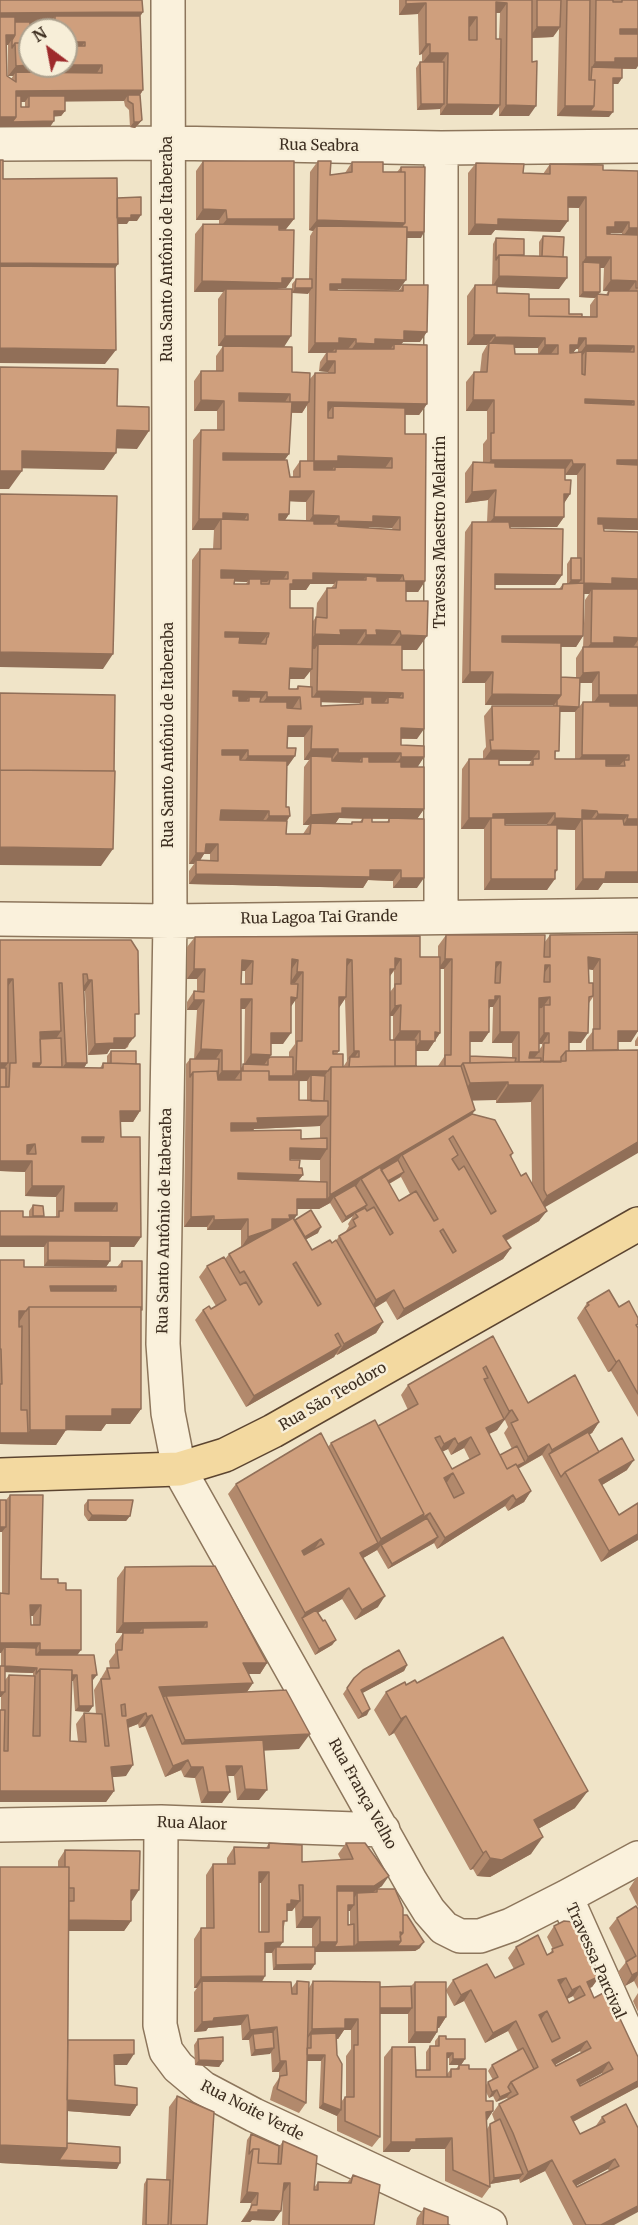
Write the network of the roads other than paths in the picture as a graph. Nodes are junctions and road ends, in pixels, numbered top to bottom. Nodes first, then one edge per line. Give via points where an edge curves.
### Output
1 (168, 0) edge
2 (168, 143) junction
3 (0, 144) edge
4 (638, 146) edge
5 (441, 148) junction
6 (638, 915) edge
7 (441, 916) junction
8 (0, 919) edge
9 (170, 921) junction
10 (638, 1224) edge
11 (179, 1469) junction
12 (0, 1475) edge
13 (161, 1822) junction
14 (0, 1824) edge
15 (383, 1830) junction
16 (638, 1858) edge
17 (566, 1897) junction
18 (638, 2058) edge
19 (490, 2225) edge

1 - 2 street, Rua Santo Antônio de Itaberaba
2 - 3 street, Rua Seabra
2 - 5 street, Rua Seabra
2 - 9 street, Rua Santo Antônio de Itaberaba
4 - 5 street, Rua Seabra
5 - 7 street, Travessa Maestro Melatrin
6 - 7 street, Rua Lagoa Tai Grande
7 - 9 street, Rua Lagoa Tai Grande
8 - 9 street, Rua Lagoa Tai Grande
9 - 11 street, Rua Santo Antônio de Itaberaba via 163,1344 168,1413
10 - 11 main road, Rua São Teodoro via 273,1431 225,1455
11 - 12 main road, Rua São Teodoro
11 - 15 street, Rua França Velho
13 - 14 street, Rua Alaor
13 - 15 street, Rua Alaor
13 - 19 street, Rua Noite Verde via 160,2025 166,2051 178,2067 203,2088 254,2115
15 - 17 street, Rua França Velho via 429,1911 444,1928 460,1936 480,1936 511,1925
16 - 17 street, Rua França Velho
17 - 18 street, Travessa Parcival

